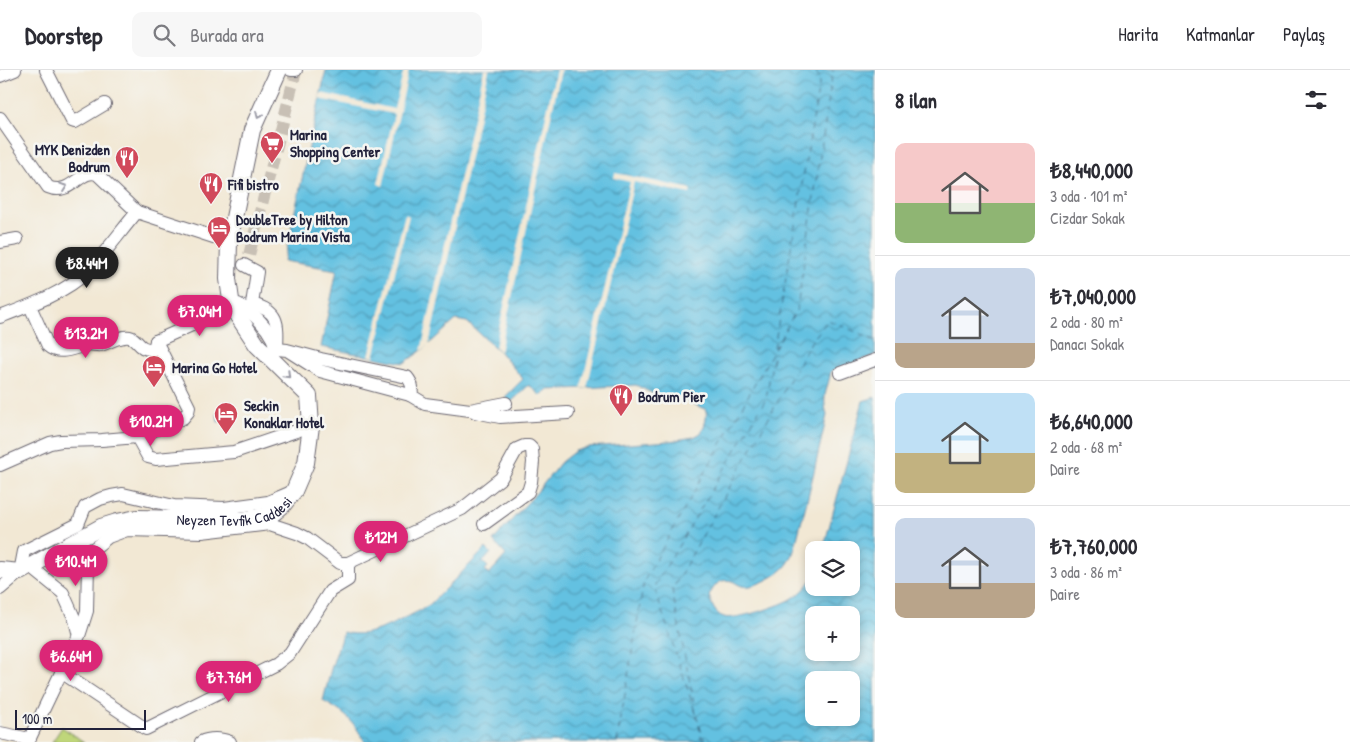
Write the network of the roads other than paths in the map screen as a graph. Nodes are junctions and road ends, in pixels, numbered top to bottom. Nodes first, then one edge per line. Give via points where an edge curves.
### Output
1 (13, 70) edge
2 (46, 70) edge
3 (278, 70) edge
4 (291, 70) edge
5 (296, 70) edge
6 (0, 76) edge
7 (105, 104) dead end
8 (0, 118) edge
9 (137, 212) junction
10 (16, 239) dead end
11 (0, 242) edge
12 (229, 242) junction
13 (242, 261) dead end
14 (30, 306) junction
15 (232, 306) junction
16 (0, 317) edge
17 (156, 341) junction
18 (278, 351) junction
19 (875, 360) edge
20 (840, 373) dead end
21 (506, 403) dead end
22 (470, 410) junction
23 (568, 413) dead end
24 (311, 426) junction
25 (137, 437) junction
26 (0, 465) edge
27 (294, 491) junction
28 (484, 524) dead end
29 (348, 563) junction
30 (0, 570) edge
31 (25, 570) junction
32 (0, 589) edge
33 (78, 636) junction
34 (61, 672) junction
35 (0, 733) edge
36 (29, 741) edge
37 (201, 742) edge
38 (230, 742) edge

1 - 6 street
2 - 7 street via 75,122
3 -> 12 main road, Neyzen Tevfik Caddesi via 252,130
4 - 5 street
8 -> 9 street via 48,187 61,190 87,173 97,174
9 - 12 street
9 - 14 street via 89,270 73,283
10 - 11 street
12 - 15 main road, Neyzen Tevfik Caddesi via 228,279
13 - 18 street via 257,272 252,304 266,308 273,316 278,326
14 - 16 street
14 - 17 street via 48,346 53,350 103,344 129,336 146,350 154,349
15 - 17 street
15 - 18 main road, Neyzen Tevfik Caddesi via 257,345
17 - 25 street via 189,407 183,418
18 - 22 street via 407,377 412,382 410,395 424,404
18 -> 24 main road, Neyzen Tevfik Caddesi via 309,396
19 - 20 street
21 - 22 street
22 - 23 street via 500,417
24 - 25 street via 234,452 156,459 148,457
24 - 27 main road, Neyzen Tevfik Caddesi via 306,463
25 - 26 street via 61,440
27 - 31 main road, Neyzen Tevfik Caddesi via 275,512 242,520 137,518 117,522 101,527
27 - 31 street via 268,502 224,508 174,506 123,494 100,499 85,507 78,524 24,551
28 - 29 street via 528,492 534,462 529,446 517,449 501,478 462,509
29 - 33 street via 340,563 307,538 270,524 202,532 127,530 108,536 92,550 88,563 87,611
29 - 34 street via 348,580 330,591 290,653 276,664 146,730
30 - 31 main road
31 - 32 street
31 - 33 street via 63,593
33 - 34 street
34 - 36 street
35 - 36 street
37 - 38 street

